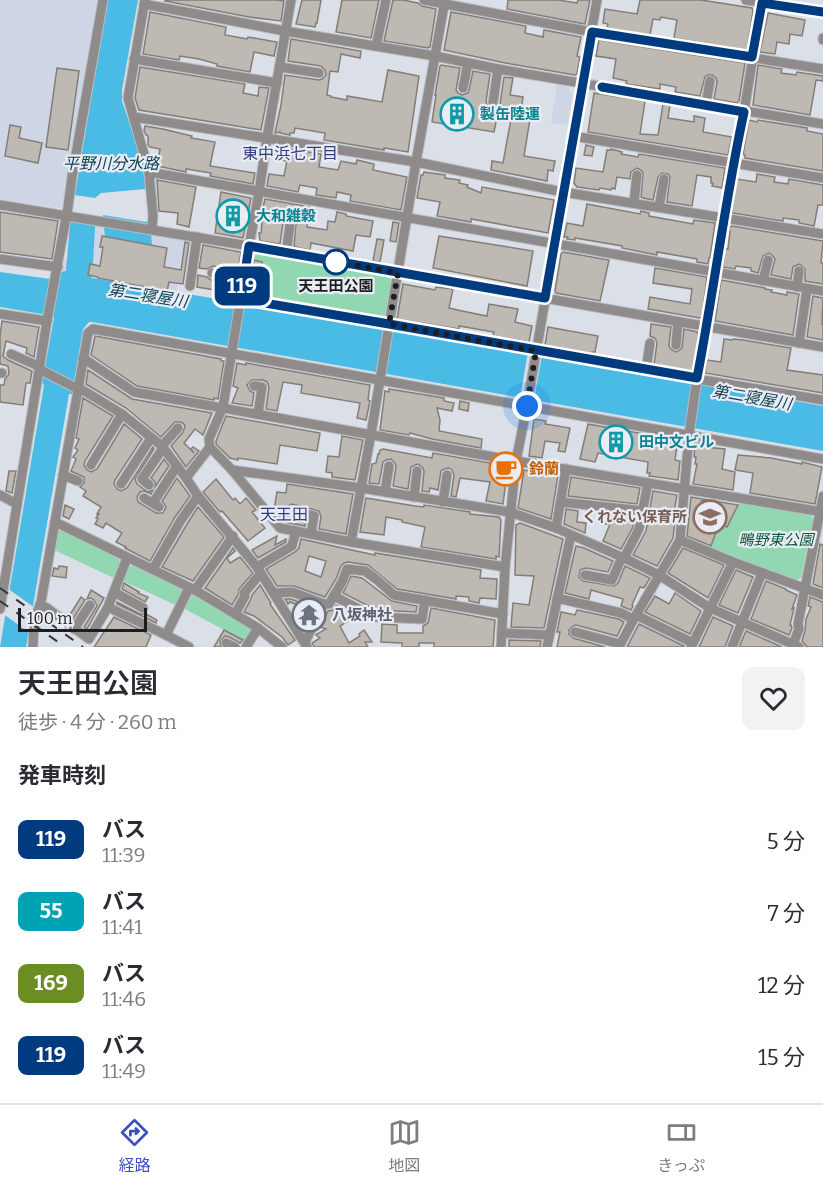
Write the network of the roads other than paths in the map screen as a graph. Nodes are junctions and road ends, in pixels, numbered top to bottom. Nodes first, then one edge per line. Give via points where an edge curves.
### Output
1 (103, 0) edge
2 (291, 0) edge
3 (386, 0) edge
4 (424, 0) edge
5 (597, 0) edge
6 (746, 0) edge
7 (762, 1) edge
8 (144, 2) edge
9 (445, 2) edge
10 (795, 4) edge
11 (823, 12) edge
12 (285, 31) junction
13 (592, 32) junction
14 (376, 46) junction
15 (435, 56) junction
16 (752, 57) junction
17 (134, 59) junction
18 (468, 63) junction
19 (279, 67) junction
20 (498, 69) junction
21 (823, 69) edge
22 (319, 73) dead end
23 (710, 81) dead end
24 (277, 83) junction
25 (582, 83) junction
26 (463, 88) dead end
27 (493, 102) dead end
28 (706, 104) junction
29 (744, 112) junction
30 (134, 117) junction
31 (823, 124) edge
32 (573, 136) junction
33 (267, 138) junction
34 (416, 162) junction
35 (733, 162) junction
36 (149, 172) junction
37 (637, 175) dead end
38 (823, 178) edge
39 (664, 179) dead end
40 (259, 192) junction
41 (563, 192) junction
42 (634, 202) junction
43 (0, 205) edge
44 (659, 207) junction
45 (68, 216) junction
46 (408, 218) junction
47 (723, 218) junction
48 (291, 225) dead end
49 (152, 229) junction
50 (823, 234) edge
51 (197, 237) junction
52 (554, 245) junction
53 (249, 246) junction
54 (286, 253) junction
55 (0, 258) edge
56 (768, 260) dead end
57 (58, 267) junction
58 (799, 271) dead end
59 (212, 273) dead end
60 (398, 273) junction
61 (715, 273) junction
62 (243, 278) junction
63 (763, 281) junction
64 (190, 286) dead end
65 (796, 287) junction
66 (807, 289) junction
67 (823, 291) edge
68 (545, 298) junction
69 (240, 300) junction
70 (0, 314) edge
71 (48, 319) junction
72 (678, 322) junction
73 (388, 326) junction
74 (707, 327) junction
75 (650, 343) dead end
76 (799, 343) junction
77 (676, 345) dead end
78 (823, 347) edge
79 (232, 351) junction
80 (536, 352) junction
81 (11, 354) dead end
82 (83, 358) junction
83 (41, 370) junction
84 (646, 370) junction
85 (380, 376) junction
86 (697, 380) junction
87 (76, 387) junction
88 (262, 387) dead end
89 (823, 400) edge
90 (189, 401) junction
91 (528, 403) junction
92 (223, 407) junction
93 (187, 413) dead end
94 (122, 414) junction
95 (258, 414) junction
96 (178, 428) dead end
97 (689, 432) junction
98 (371, 434) junction
99 (151, 438) junction
100 (163, 447) junction
101 (210, 447) junction
102 (823, 459) edge
103 (516, 461) junction
104 (91, 465) dead end
105 (177, 466) junction
106 (389, 466) dead end
107 (566, 469) junction
108 (232, 470) junction
109 (417, 471) dead end
110 (63, 475) junction
111 (447, 476) dead end
112 (186, 478) junction
113 (78, 481) dead end
114 (648, 483) junction
115 (121, 484) dead end
116 (149, 484) dead end
117 (361, 488) junction
118 (684, 489) junction
119 (386, 492) junction
120 (0, 495) edge
121 (198, 496) junction
122 (823, 496) edge
123 (414, 497) junction
124 (152, 502) dead end
125 (443, 502) junction
126 (561, 502) junction
127 (17, 504) junction
128 (643, 511) junction
129 (291, 512) dead end
130 (510, 512) junction
131 (821, 512) edge
132 (55, 522) junction
133 (556, 528) junction
134 (296, 531) junction
135 (311, 534) junction
136 (571, 535) junction
137 (233, 536) junction
138 (680, 540) junction
139 (351, 542) junction
140 (818, 548) edge
141 (127, 558) junction
142 (623, 558) junction
143 (733, 562) junction
144 (505, 567) junction
145 (153, 569) junction
146 (259, 570) junction
147 (762, 573) junction
148 (585, 575) dead end
149 (659, 575) junction
150 (804, 588) junction
151 (192, 589) junction
152 (114, 592) junction
153 (275, 593) junction
154 (823, 595) edge
155 (334, 596) junction
156 (557, 598) junction
157 (425, 600) junction
158 (324, 604) junction
159 (40, 605) junction
160 (90, 605) dead end
161 (108, 607) junction
162 (143, 608) dead end
163 (0, 609) edge
164 (710, 609) junction
165 (235, 614) junction
166 (503, 614) junction
167 (635, 617) junction
168 (742, 623) junction
169 (74, 628) junction
170 (258, 628) junction
171 (575, 632) dead end
172 (502, 633) junction
173 (166, 635) junction
174 (549, 635) junction
175 (306, 645) edge
176 (692, 645) edge
177 (619, 646) edge
178 (794, 646) edge
179 (35, 647) edge
180 (189, 647) edge
181 (246, 647) edge
182 (282, 647) edge
183 (501, 647) edge
184 (547, 647) edge
185 (732, 647) edge

1 - 45 street
2 - 12 street
3 - 14 street
4 - 9 street
5 - 13 street
6 - 7 street
7 - 10 street
7 - 16 street
8 - 12 street
8 - 17 street
9 - 13 street
9 - 15 street
10 - 11 street
12 - 14 street
12 - 19 street
13 - 16 street
13 - 25 street
14 - 15 street
15 - 18 street
15 - 34 street
16 - 21 street
16 - 29 street
17 - 24 street
17 - 30 street via 128,98
18 - 20 street
18 - 26 street
19 - 22 street
19 - 24 street
20 - 25 street
20 - 27 street
23 - 28 street
24 - 33 street
25 - 28 street
25 - 32 street
28 - 29 street
29 - 31 street
29 - 35 street
30 - 33 street
30 - 36 street
32 - 35 street
32 - 41 street
33 - 34 street
33 - 40 street
34 - 41 street
34 - 46 street
35 - 38 street
35 - 47 street
36 - 40 street
36 - 49 street
37 - 42 street
39 - 44 street
40 - 46 street
40 - 53 street
41 - 42 street
41 - 52 street
42 - 44 street
43 - 45 street
44 - 47 street
45 - 49 street
45 - 57 street
46 - 52 street
46 - 60 street
47 - 50 street
47 - 61 street
48 - 54 street
49 - 51 street
51 - 53 street
51 - 64 street
52 - 61 street
52 - 68 street
53 - 54 street
53 - 62 street
54 - 60 street
55 - 57 street
56 - 63 street
57 - 71 street
58 - 65 street
59 - 62 street
60 - 68 street
60 - 73 street
61 - 63 street
61 - 74 street
62 - 69 street
63 - 65 street
65 - 66 street
66 - 67 street
66 - 76 street
68 - 72 street
68 - 80 street
69 - 73 street
69 - 79 street
70 - 71 street
71 - 83 street
72 - 74 street
72 - 77 street
73 - 80 street
73 - 85 street
74 - 76 street
74 - 86 street
75 - 84 street
76 - 78 street
79 - 82 street via 93,329 88,333
79 - 85 street
79 - 92 street
80 - 84 street
80 - 91 street
81 - 83 street
82 - 87 street
82 - 90 street via 134,392
83 - 87 street
83 - 127 street
84 - 86 street
85 - 91 street
85 - 98 street
86 - 89 street
86 - 97 street
87 - 94 street
87 - 110 street
88 - 95 street
90 - 92 street
90 - 93 street
91 - 97 street
91 - 103 street
92 - 95 street
92 - 101 street via 209,439
94 - 99 street
94 - 104 street
95 - 98 street
96 - 100 street
97 - 102 street
97 - 118 street
98 - 103 street
98 - 117 street
99 - 100 street
99 - 115 street
100 - 105 street
100 - 116 street via 142,479
101 - 108 street
101 - 112 street
103 - 107 street
103 - 130 street
105 - 112 street
105 - 124 street
106 - 119 street
107 - 114 street
107 - 126 street
108 - 117 street
108 - 134 street via 280,528
109 - 123 street
110 - 113 street
110 - 132 street
111 - 125 street
112 - 121 street
114 - 118 street
114 - 128 street
117 - 119 street
117 - 139 street
118 - 131 street
118 - 138 street
119 - 123 street
120 - 127 street
121 - 137 street
121 - 145 street
122 - 131 street
123 - 125 street
125 - 130 street
126 - 128 street
126 - 133 street
127 - 163 street
128 - 142 street via 639,529
129 - 135 street via 314,516
130 - 133 street
130 - 144 street
131 - 140 street
132 - 141 street
132 - 159 street
133 - 136 street
134 - 135 street
134 - 146 street via 292,546
135 - 139 street
136 - 142 street
136 - 156 street
137 - 146 street
137 - 151 street
138 - 143 street
138 - 149 street
139 - 144 street
140 - 150 street
141 - 145 street
141 - 152 street
142 - 148 street via 612,580
142 - 149 street
143 - 147 street
143 - 164 street
144 - 166 street
145 - 151 street
146 - 153 street
146 - 165 street
147 - 150 street
147 - 168 street
149 - 164 street
149 - 167 street
150 - 154 street
150 - 178 street
151 - 165 street
151 - 173 street
152 - 161 street
152 - 162 street
153 - 158 street via 292,592
153 - 175 street
155 - 157 street via 374,617 422,619
155 - 157 street via 348,569 365,571 394,595
155 - 158 street via 329,604
156 - 167 street
156 - 174 street
157 - 166 street
158 - 175 street
159 - 169 street
159 - 179 street
160 - 169 street
161 - 169 street via 89,639
161 - 173 street
164 - 168 street
164 - 176 street
165 - 170 street
166 - 172 street
167 - 176 street
167 - 177 street
168 - 178 street
168 - 185 street
170 - 181 street
170 - 182 street
171 - 177 street
172 - 174 street
172 - 183 street
173 - 180 street
174 - 184 street

